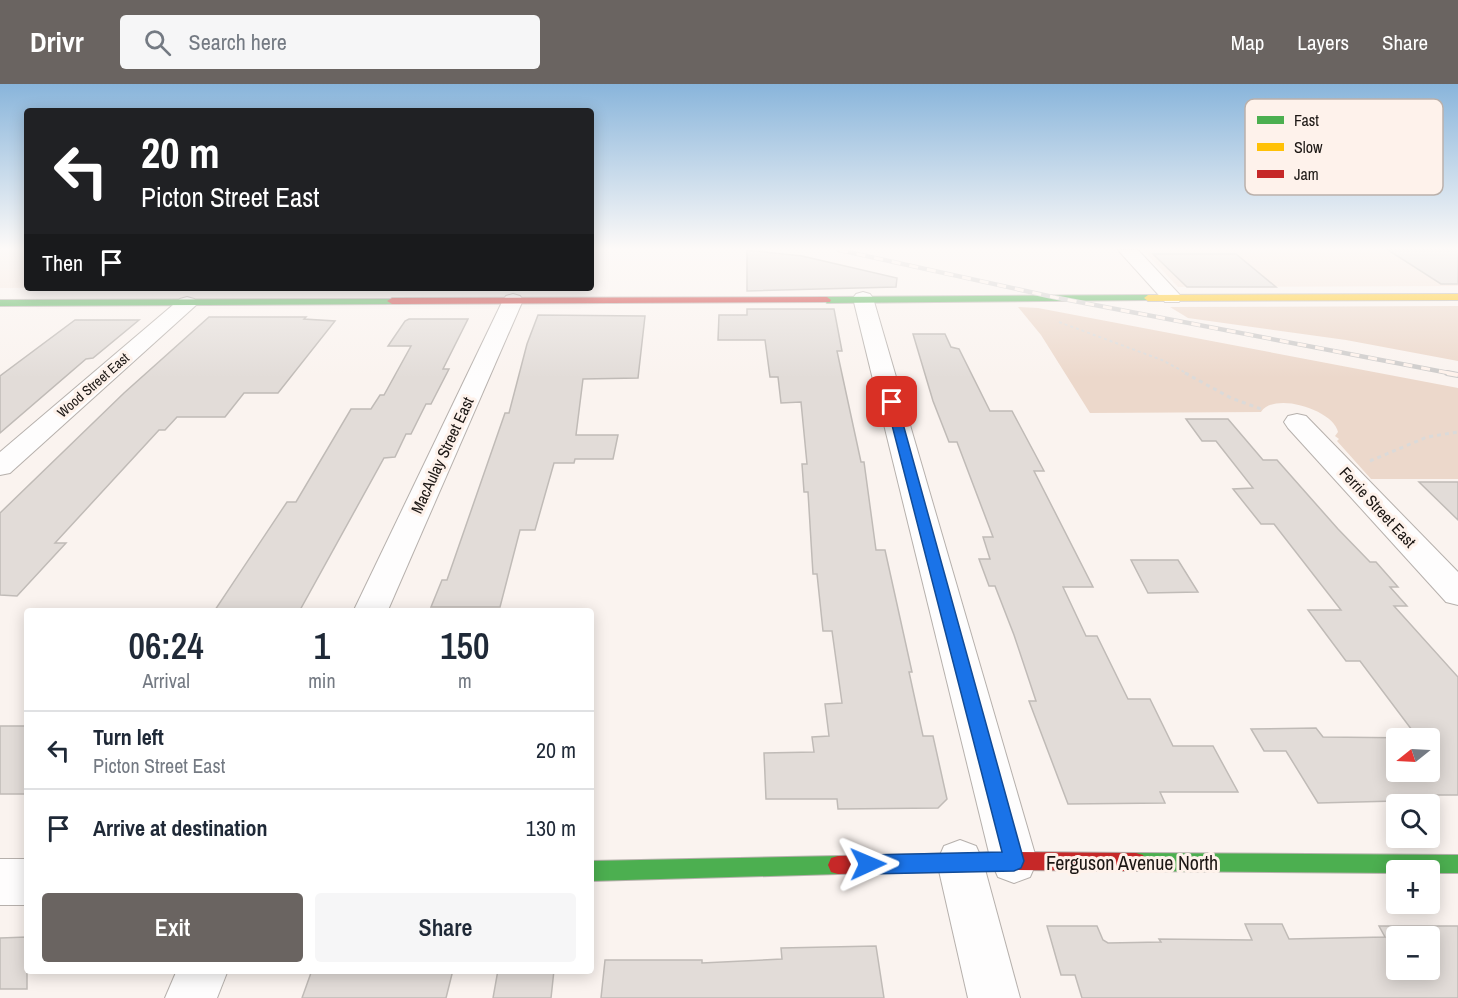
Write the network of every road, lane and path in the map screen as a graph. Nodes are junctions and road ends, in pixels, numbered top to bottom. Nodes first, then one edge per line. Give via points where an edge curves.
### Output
1 (1167, 293) edge
2 (1458, 297) edge
3 (863, 298) junction
4 (1172, 298) junction
5 (513, 300) junction
6 (0, 303) edge
7 (187, 303) junction
8 (1055, 320) dead end
9 (1261, 410) dead end
10 (1297, 422) dead end
11 (1458, 432) edge
12 (1368, 462) dead end
13 (0, 466) edge
14 (1458, 593) edge
15 (371, 608) edge
16 (1014, 861) junction
17 (960, 862) junction
18 (1458, 864) edge
19 (594, 871) edge
20 (0, 882) edge
21 (24, 882) edge
22 (201, 974) edge
23 (191, 998) edge
24 (994, 998) edge

1 - 4 street
2 - 4 main road
3 - 4 main road
3 - 5 main road
3 - 16 street
5 - 7 main road
5 - 15 street, MacAulay Street East
6 - 7 main road
7 - 13 street, Wood Street East
8 - 9 path via 1162,360
10 - 14 street, Ferrie Street East
11 - 12 path via 1427,436
16 - 17 main road, Ferguson Avenue North
16 - 18 main road, Ferguson Avenue North
17 - 19 main road, Ferguson Avenue North
17 - 24 street
20 - 21 street
22 - 23 street

